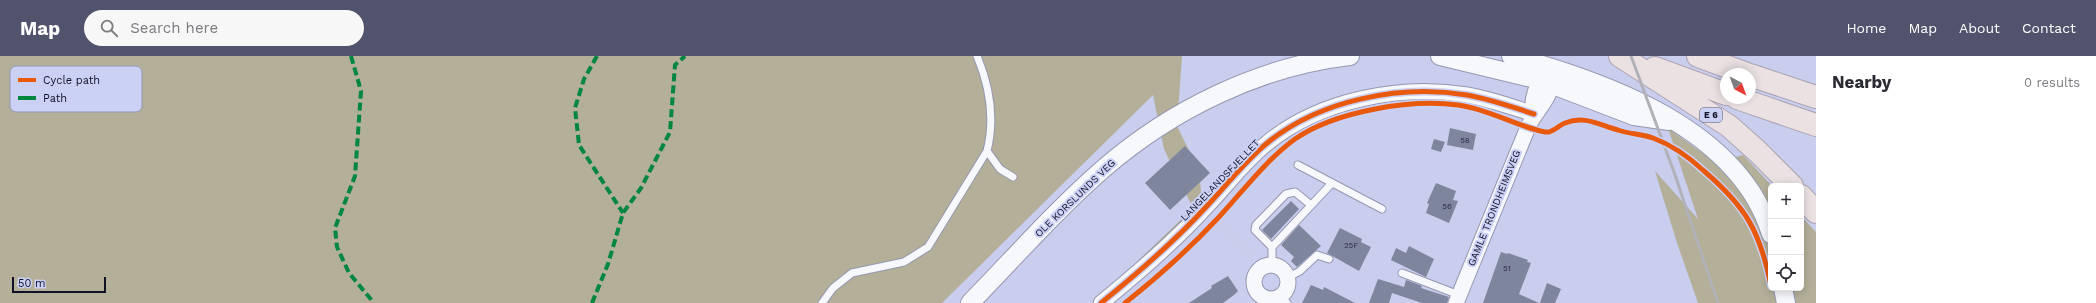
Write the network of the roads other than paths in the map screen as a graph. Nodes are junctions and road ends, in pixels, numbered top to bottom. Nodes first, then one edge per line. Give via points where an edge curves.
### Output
1 (977, 56) edge
2 (1350, 56) edge
3 (1440, 56) edge
4 (1511, 56) edge
5 (1620, 56) edge
6 (1626, 56) edge
7 (1698, 56) edge
8 (1731, 68) edge
9 (1756, 77) edge
10 (1548, 78) junction
11 (1720, 92) edge
12 (1816, 97) edge
13 (1755, 104) edge
14 (1534, 114) junction
15 (1816, 125) edge
16 (987, 151) junction
17 (1298, 165) dead end
18 (1013, 177) dead end
19 (1332, 183) junction
20 (1789, 183) edge
21 (1804, 199) edge
22 (1311, 205) junction
23 (1382, 209) dead end
24 (1816, 212) edge
25 (1768, 227) edge
26 (1272, 247) junction
27 (1329, 259) dead end
28 (1266, 267) junction
29 (1402, 273) dead end
30 (1287, 278) junction
31 (1784, 291) edge
32 (1284, 299) edge
33 (1458, 299) edge
34 (1261, 300) edge
35 (822, 303) edge
36 (970, 303) edge
37 (1101, 303) edge
38 (1786, 303) edge

1 - 16 lane via 989,93 991,137
2 - 36 street, OLE KORSLUNDS VEG via 1261,76 1209,99 1156,130 1103,170
3 - 10 street
4 - 10 street
5 - 20 highway, E 6 via 1729,126
6 - 11 highway, E 6
7 - 8 highway
9 - 12 highway
10 - 14 street, GAMLE TRONDHEIMSVEG via 1542,108
10 - 25 street via 1634,116 1673,122 1708,144 1736,171 1756,197
13 - 15 highway
14 - 33 street, GAMLE TRONDHEIMSVEG
14 - 37 street, LANGELANDSFJELLET via 1492,100 1439,93 1407,93 1368,98 1311,116 1267,143 1170,244
16 - 18 lane via 1000,169
16 - 35 lane via 928,246 904,262 852,273 833,288
17 - 19 lane
19 - 22 lane
19 - 23 lane
21 - 24 highway
22 - 26 lane
22 - 26 lane via 1295,192 1286,194 1256,225 1255,230
26 - 28 lane
27 - 30 lane via 1317,255 1300,271
28 - 30 street via 1282,269
28 - 34 street via 1254,279
29 - 33 lane
30 - 32 street
31 - 38 street
32 - 34 street

